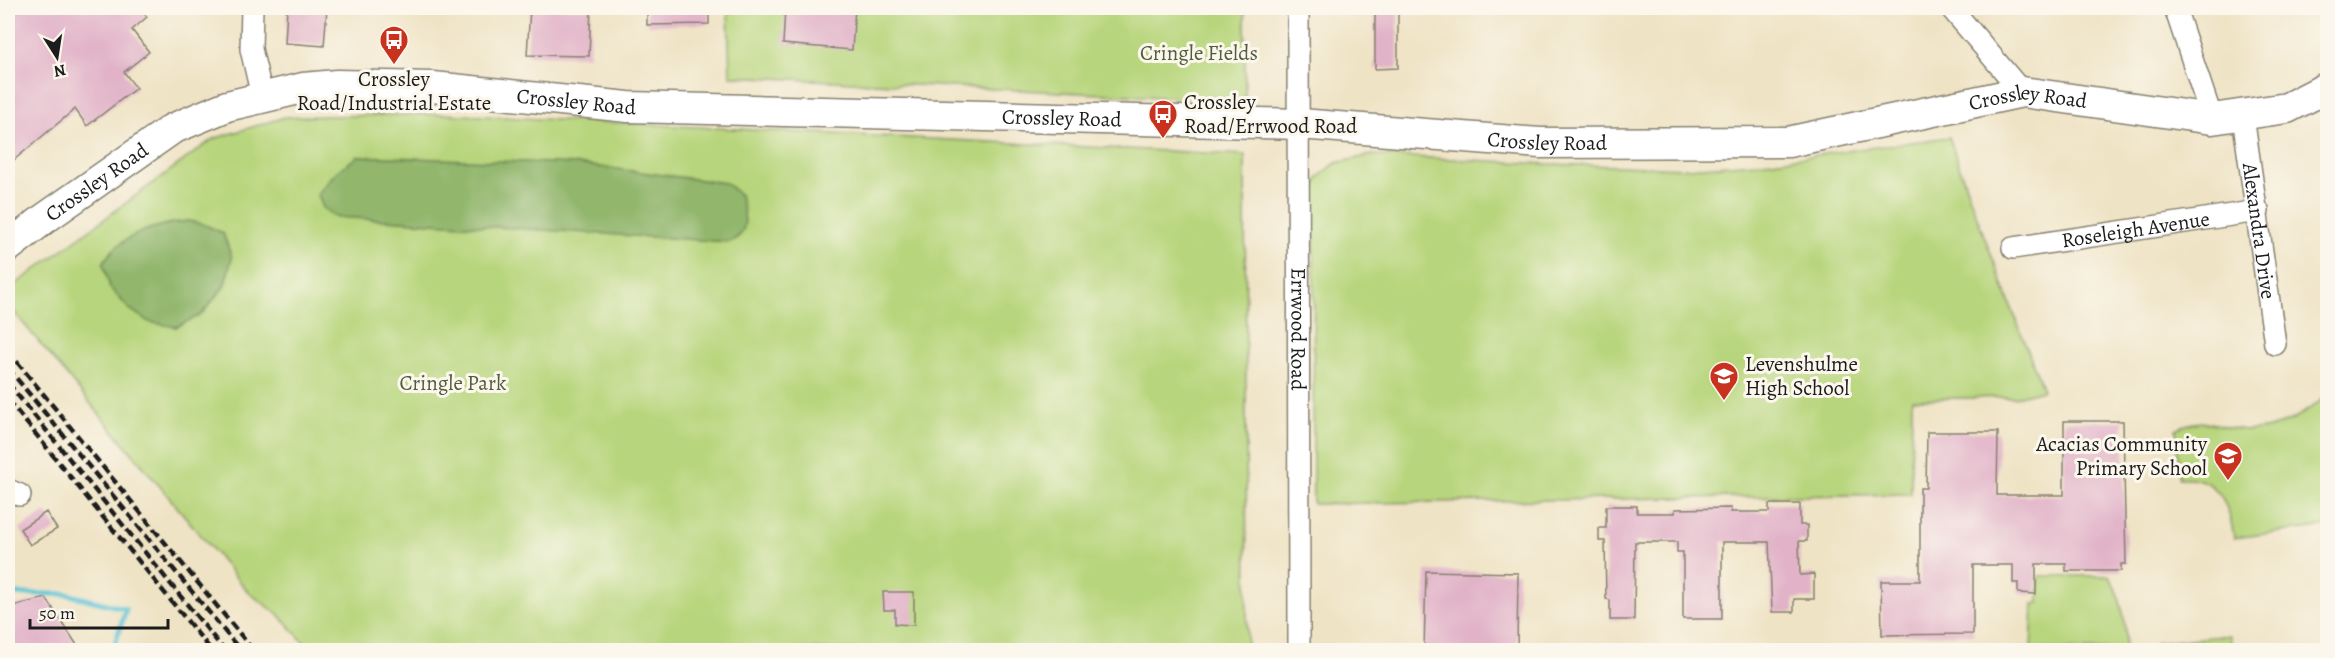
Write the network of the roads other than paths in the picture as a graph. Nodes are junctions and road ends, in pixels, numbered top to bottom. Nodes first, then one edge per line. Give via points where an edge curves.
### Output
1 (252, 8) edge
2 (1298, 8) edge
3 (1951, 8) edge
4 (2175, 8) edge
5 (2328, 87) edge
6 (2022, 92) junction
7 (262, 96) junction
8 (2243, 116) junction
9 (2212, 119) junction
10 (1300, 124) junction
11 (2258, 211) junction
12 (8, 247) edge
13 (2013, 248) dead end
14 (2275, 344) dead end
15 (1299, 651) edge

1 - 7 street via 251,49
2 - 10 street, Errwood Road
3 - 6 street
4 - 9 street
5 - 8 street, Crossley Road via 2287,108
6 - 9 street, Crossley Road
6 - 10 street, Crossley Road via 1788,142 1540,143
7 - 10 street, Crossley Road via 315,87 372,85 433,87 628,107
7 - 12 street, Crossley Road via 172,129
8 - 9 street, Crossley Road
8 - 11 street, Alexandra Drive
10 - 15 street, Errwood Road
11 - 13 street, Roseleigh Avenue
11 - 14 street, Alexandra Drive

